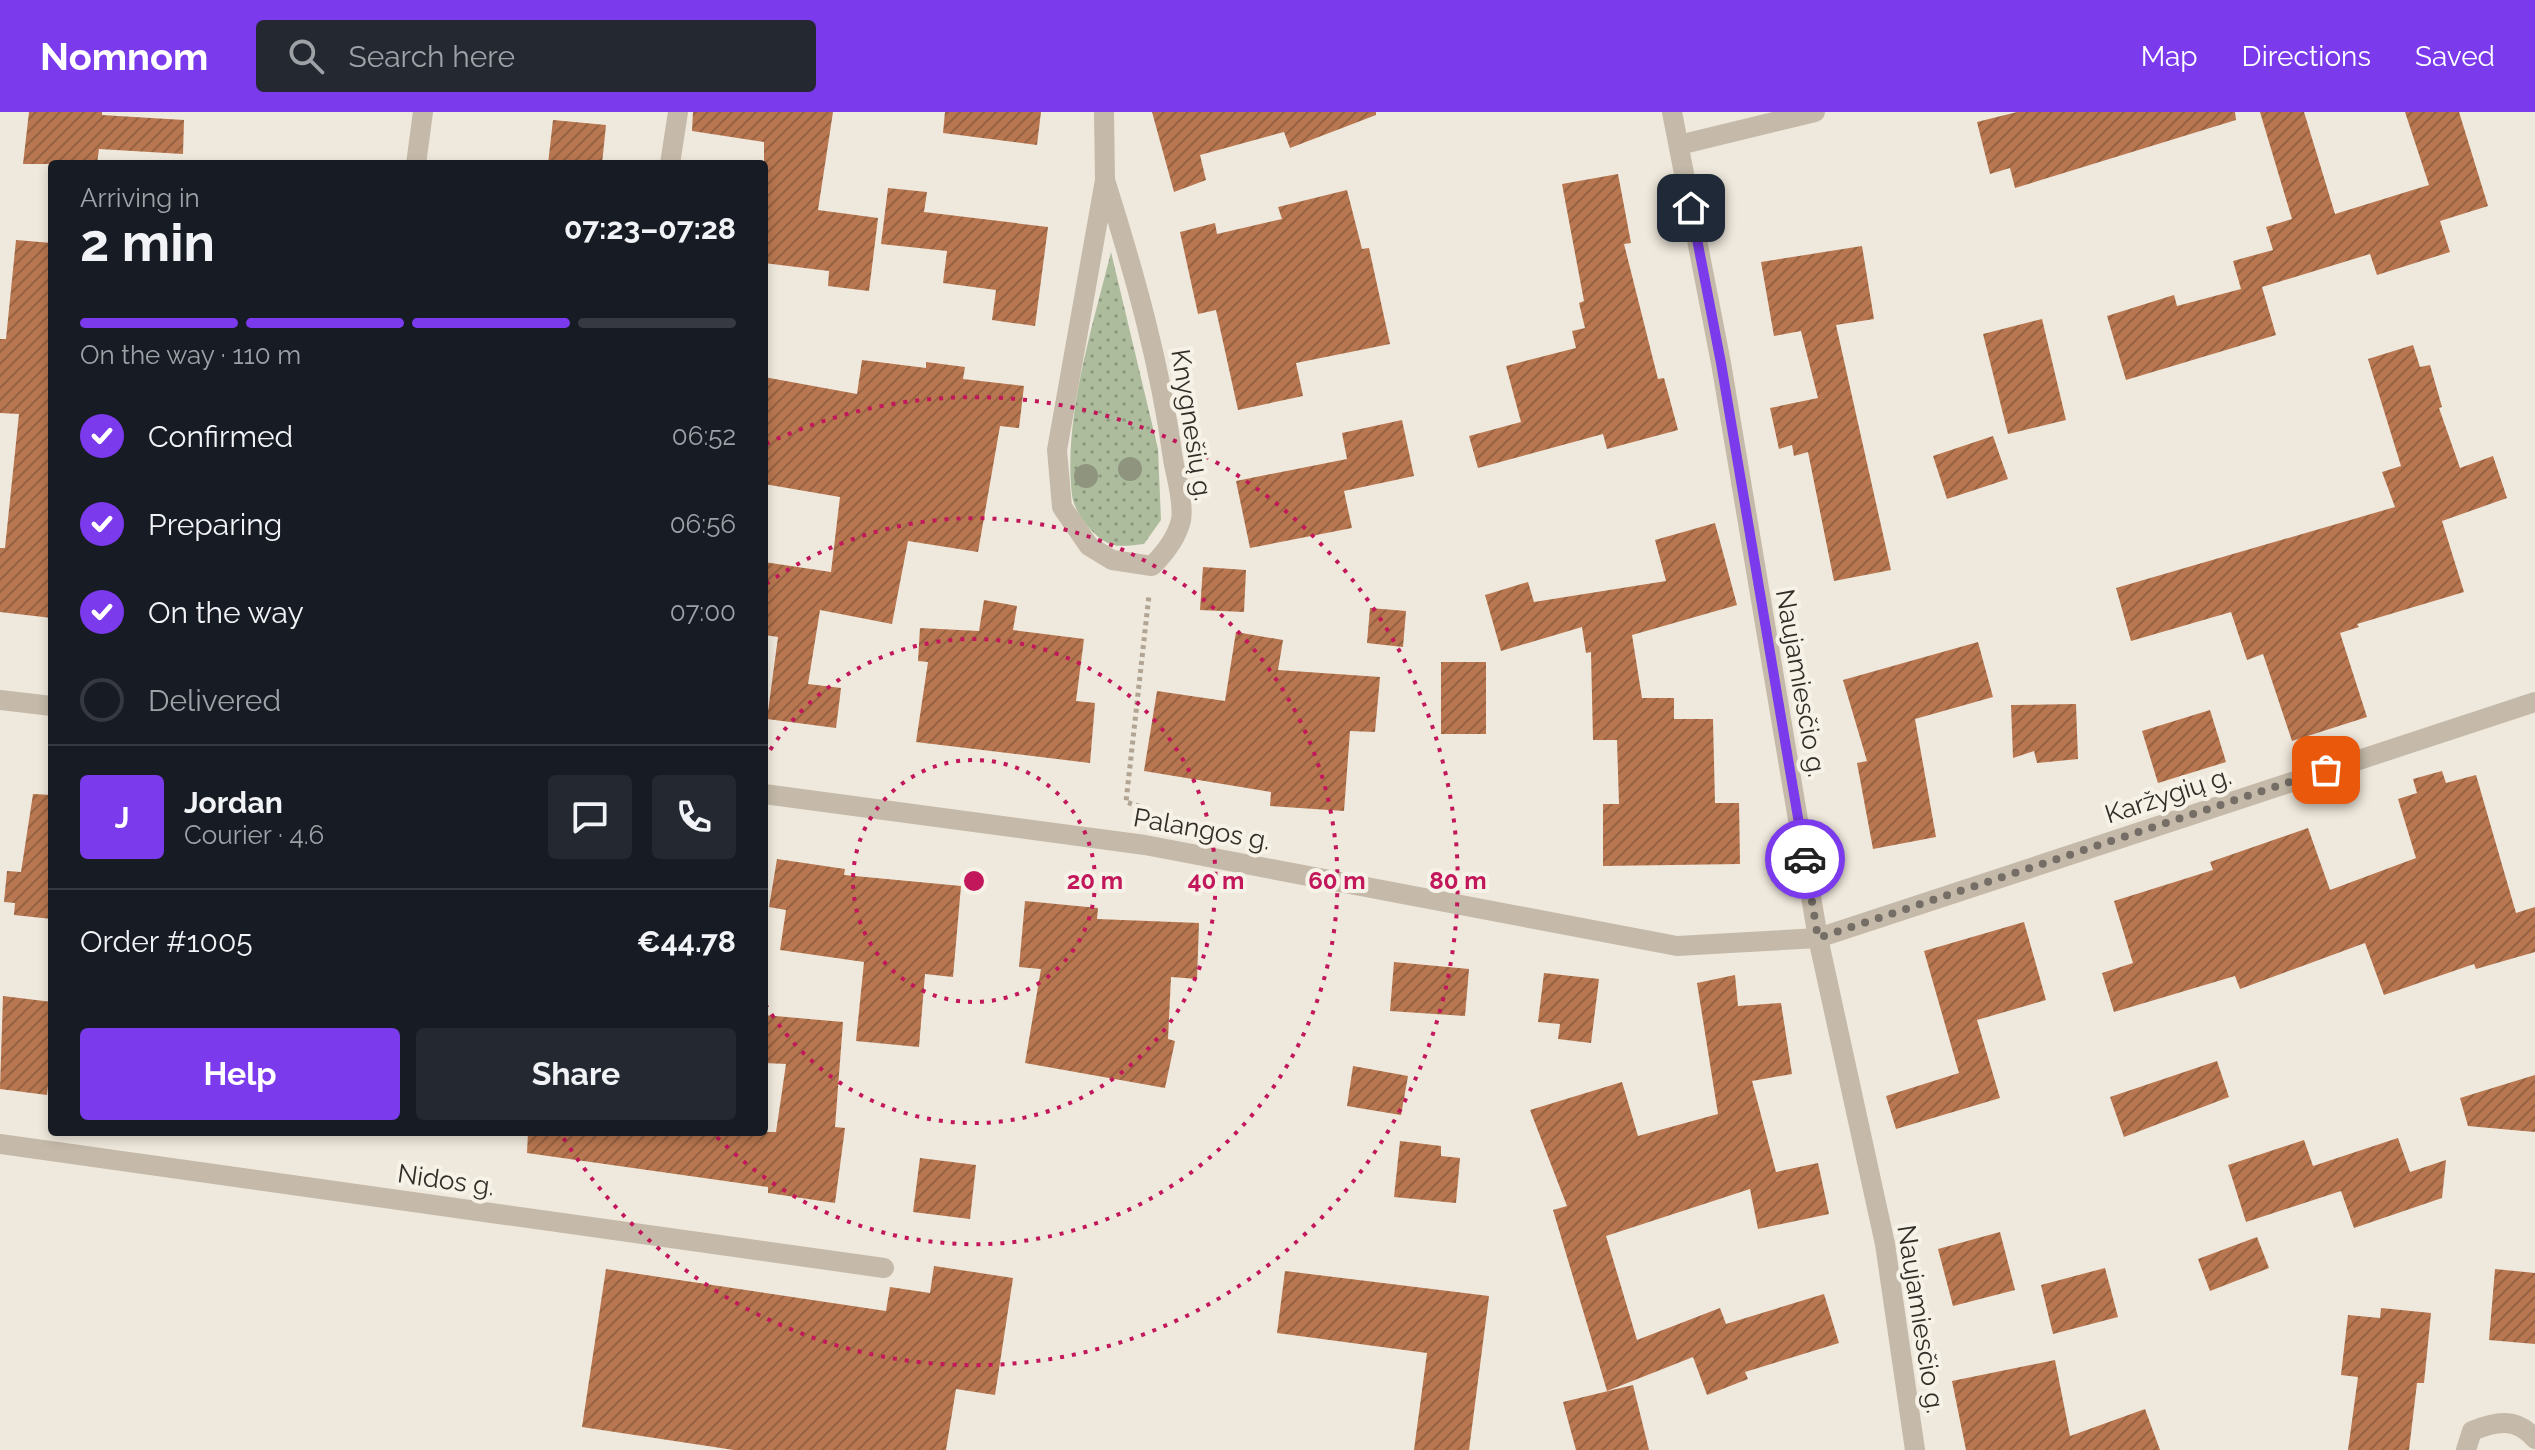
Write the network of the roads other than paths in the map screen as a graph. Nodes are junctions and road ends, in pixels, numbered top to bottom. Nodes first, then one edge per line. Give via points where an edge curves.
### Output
1 (423, 112) edge
2 (678, 112) edge
3 (1104, 112) edge
4 (1672, 112) edge
5 (1815, 112) edge
6 (1679, 145) junction
7 (417, 160) edge
8 (671, 160) edge
9 (1105, 180) junction
10 (0, 700) edge
11 (2535, 702) edge
12 (48, 706) edge
13 (768, 795) edge
14 (1818, 938) junction
15 (0, 1144) edge
16 (884, 1268) dead end
17 (2535, 1439) edge
18 (1915, 1450) edge
19 (2466, 1450) edge

1 - 7 street
2 - 8 street
3 - 9 street, Knygnešių g.
4 - 6 street, Naujamiesčio g.
5 - 6 street
6 - 14 street, Naujamiesčio g.
9 - 9 street, Knygnešių g. via 1057,450 1062,507 1089,546 1112,560 1152,566 1168,549 1181,519 1177,484 1146,320
10 - 12 street
11 - 14 street, Karžygių g.
13 - 14 street, Palangos g. via 1145,845 1677,946
14 - 18 street, Naujamiesčio g. via 1885,1244
15 - 16 street, Nidos g.
17 - 19 street via 2526,1428 2488,1424 2472,1431

